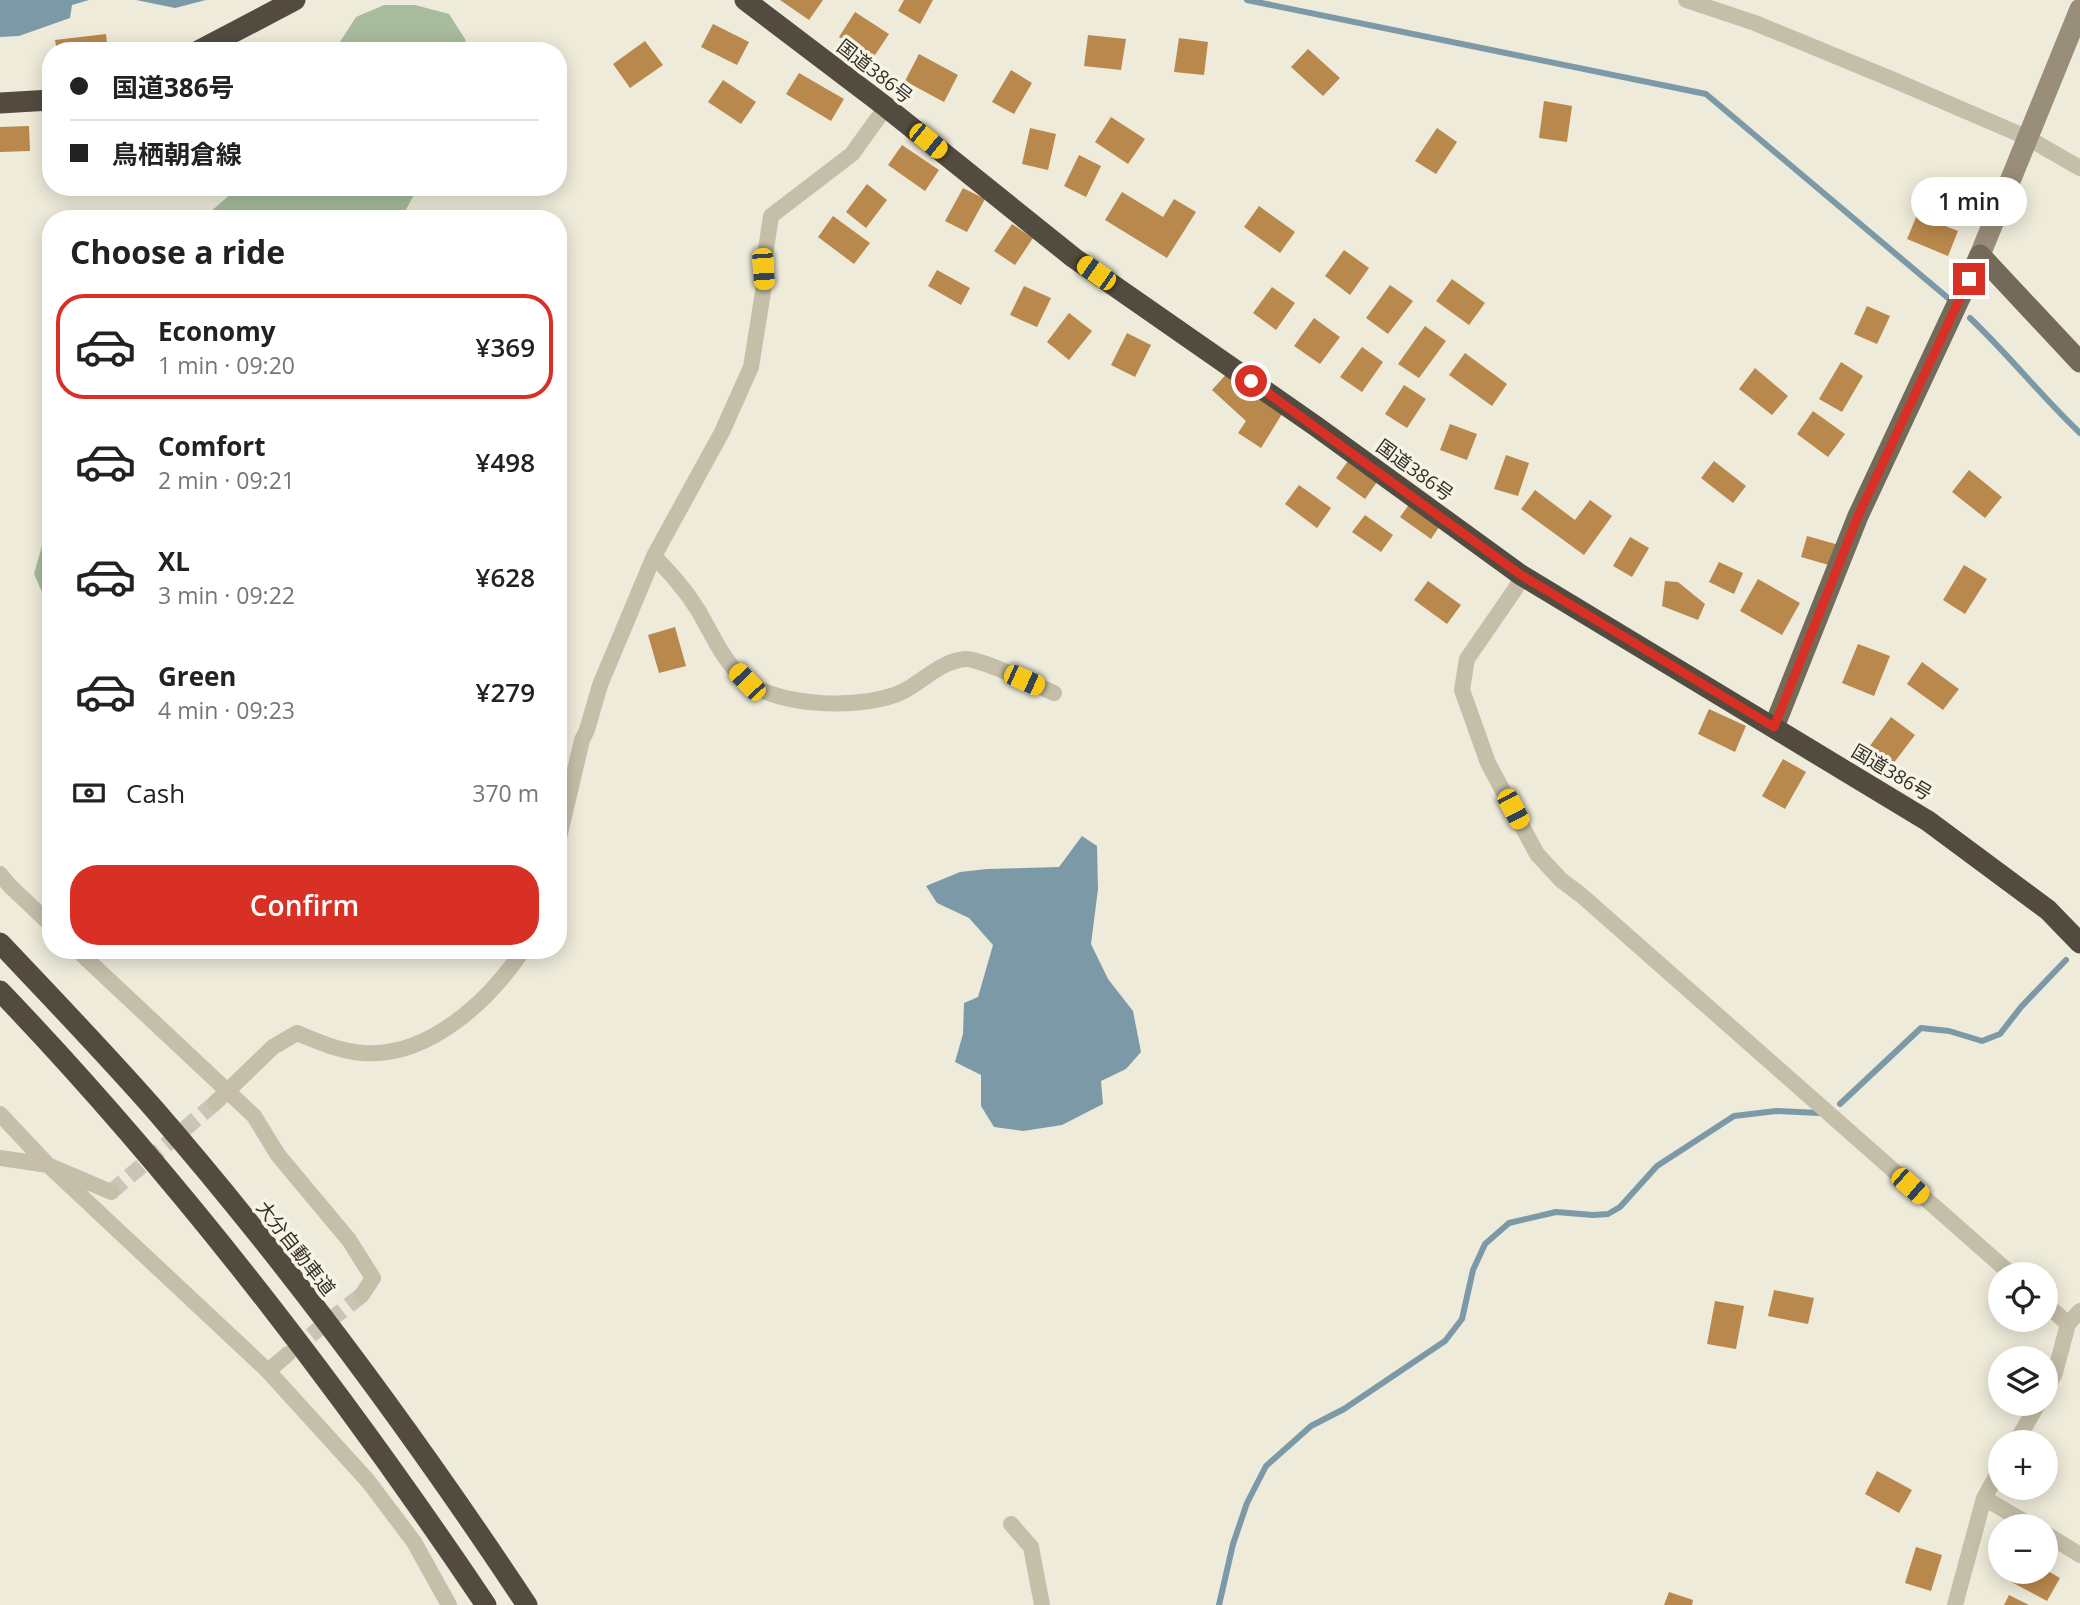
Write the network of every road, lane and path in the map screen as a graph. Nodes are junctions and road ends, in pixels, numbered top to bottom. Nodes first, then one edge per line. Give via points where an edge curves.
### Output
1 (295, 0) edge
2 (745, 0) edge
3 (1686, 0) edge
4 (2080, 9) edge
5 (215, 42) edge
6 (42, 101) edge
7 (0, 103) edge
8 (886, 107) junction
9 (2026, 137) junction
10 (2080, 168) edge
11 (1980, 256) junction
12 (2080, 362) edge
13 (654, 556) junction
14 (1521, 575) junction
15 (1054, 693) dead end
16 (1774, 727) junction
17 (567, 804) edge
18 (0, 874) edge
19 (42, 917) edge
20 (0, 943) edge
21 (2080, 943) edge
22 (87, 959) edge
23 (517, 959) edge
24 (0, 991) edge
25 (228, 1092) junction
26 (215, 1104) tunnel mouth
27 (0, 1114) edge
28 (0, 1158) edge
29 (48, 1165) junction
30 (111, 1192) dead end
31 (1997, 1262) edge
32 (362, 1295) dead end
33 (2080, 1311) edge
34 (2058, 1315) edge
35 (2068, 1324) junction
36 (288, 1354) tunnel mouth
37 (2058, 1362) edge
38 (268, 1371) junction
39 (1988, 1491) edge
40 (1984, 1498) junction
41 (2011, 1514) edge
42 (1011, 1524) dead end
43 (2058, 1541) edge
44 (2080, 1555) edge
45 (446, 1603) edge
46 (485, 1605) edge
47 (527, 1605) edge
48 (1042, 1605) edge
49 (1955, 1605) edge

1 - 5 highway
2 - 8 highway, 国道386号
3 - 9 street via 1789,36
4 - 9 main road
6 - 7 highway
8 - 13 street via 852,154 771,216 751,367 722,432
8 - 14 highway, 国道386号 via 1074,258
9 - 10 street
9 - 11 main road
11 - 12 main road
11 - 16 main road via 1858,516
13 - 15 street via 678,581 727,662 747,682 776,696 837,705 878,701 952,661 969,659
13 - 17 street via 600,685
14 - 16 highway, 国道386号
14 - 31 street via 1467,659 1462,690 1488,764 1537,854 1561,880
16 - 21 highway, 国道386号 via 1928,821 2048,910
18 - 19 street
20 - 47 highway, 大分自動車道 via 154,1110 261,1239 372,1382
22 - 25 street
23 - 25 street via 458,1019 425,1040 397,1051 365,1053 332,1048 296,1033 273,1048
24 - 46 highway via 237,1260 349,1409
25 - 26 street
25 - 32 street via 254,1116 278,1154 349,1240 373,1278
27 - 29 street
28 - 29 street
29 - 30 street
29 - 38 street
33 - 35 street
34 - 35 street
35 - 37 street
36 - 38 street
38 - 45 street via 368,1480 414,1542
39 - 40 street
40 - 41 street
40 - 49 street
42 - 48 street via 1031,1547
43 - 44 street

